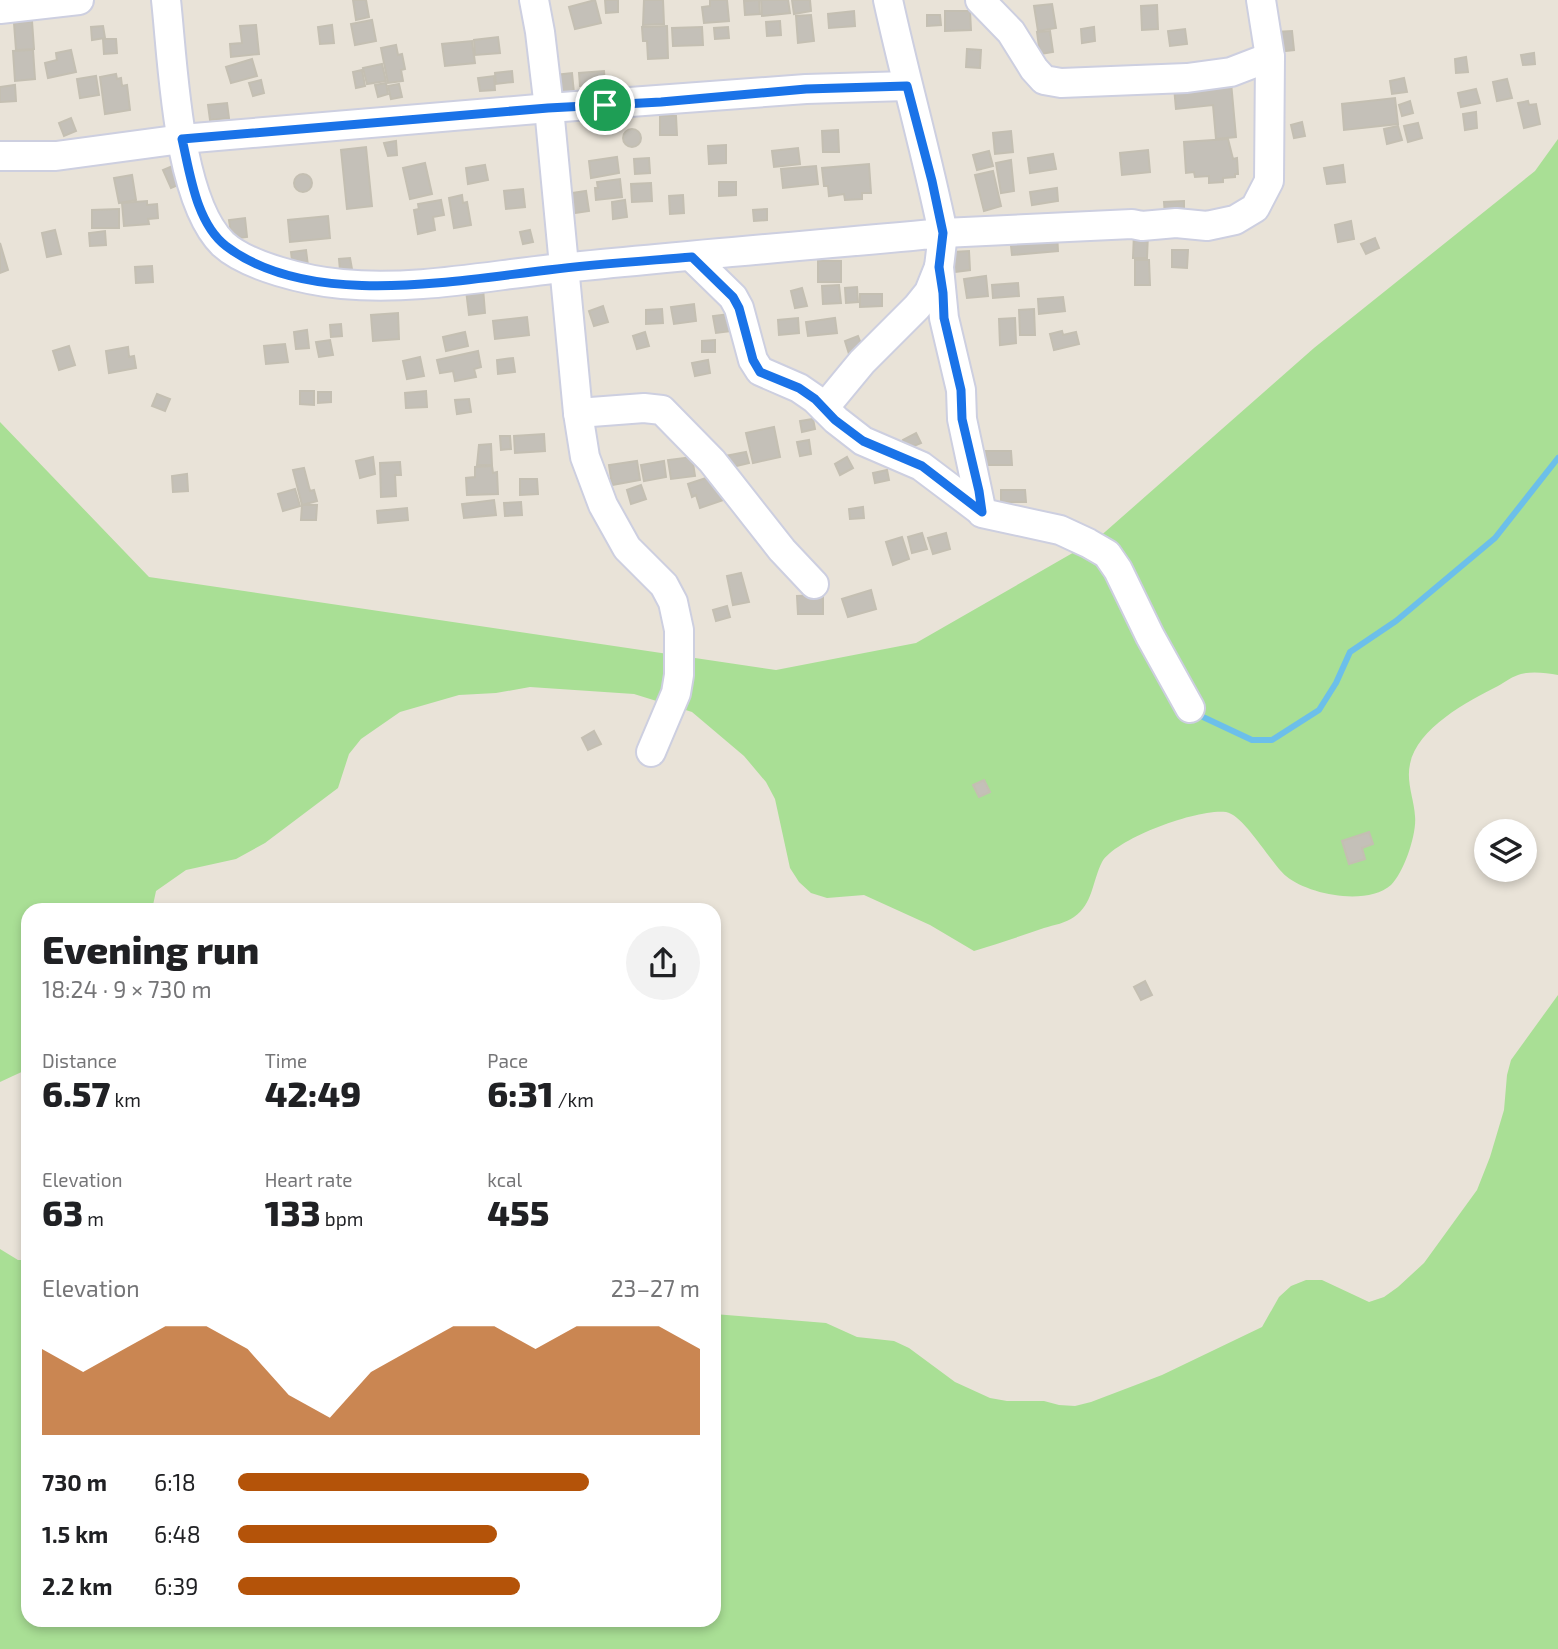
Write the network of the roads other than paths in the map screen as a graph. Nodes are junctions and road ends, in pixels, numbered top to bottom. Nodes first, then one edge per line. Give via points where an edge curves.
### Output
1 (79, 0) edge
2 (166, 0) edge
3 (534, 0) edge
4 (888, 0) edge
5 (980, 0) edge
6 (1261, 0) edge
7 (0, 9) edge
8 (1270, 57) junction
9 (907, 86) junction
10 (548, 108) junction
11 (182, 139) junction
12 (0, 156) edge
13 (943, 233) junction
14 (692, 257) junction
15 (939, 267) junction
16 (563, 268) junction
17 (824, 408) junction
18 (578, 413) junction
19 (982, 512) junction
20 (814, 584) dead end
21 (1190, 708) dead end
22 (651, 752) dead end

1 - 7 street
2 - 11 street
3 - 10 street
4 - 9 street
5 - 8 street via 1011,32 1044,80 1198,76 1231,72
6 - 8 street
8 - 13 street via 1269,181 1255,208 1235,220 1207,226 1132,224
9 - 10 street
9 - 13 street
10 - 11 street
10 - 16 street
11 - 12 street via 56,156
11 - 16 street via 206,222 224,245 291,276 342,284 411,286
13 - 14 street
13 - 15 street
14 - 16 street
14 - 17 street via 733,297 756,368 799,388
15 - 17 street via 917,307
15 - 19 street via 944,318
16 - 18 street
17 - 19 street via 863,441 922,466
18 - 20 street via 662,410 712,461
18 - 22 street via 586,457 603,505 627,548 664,585 673,602 679,630 679,675
19 - 21 street via 1060,530 1107,554

